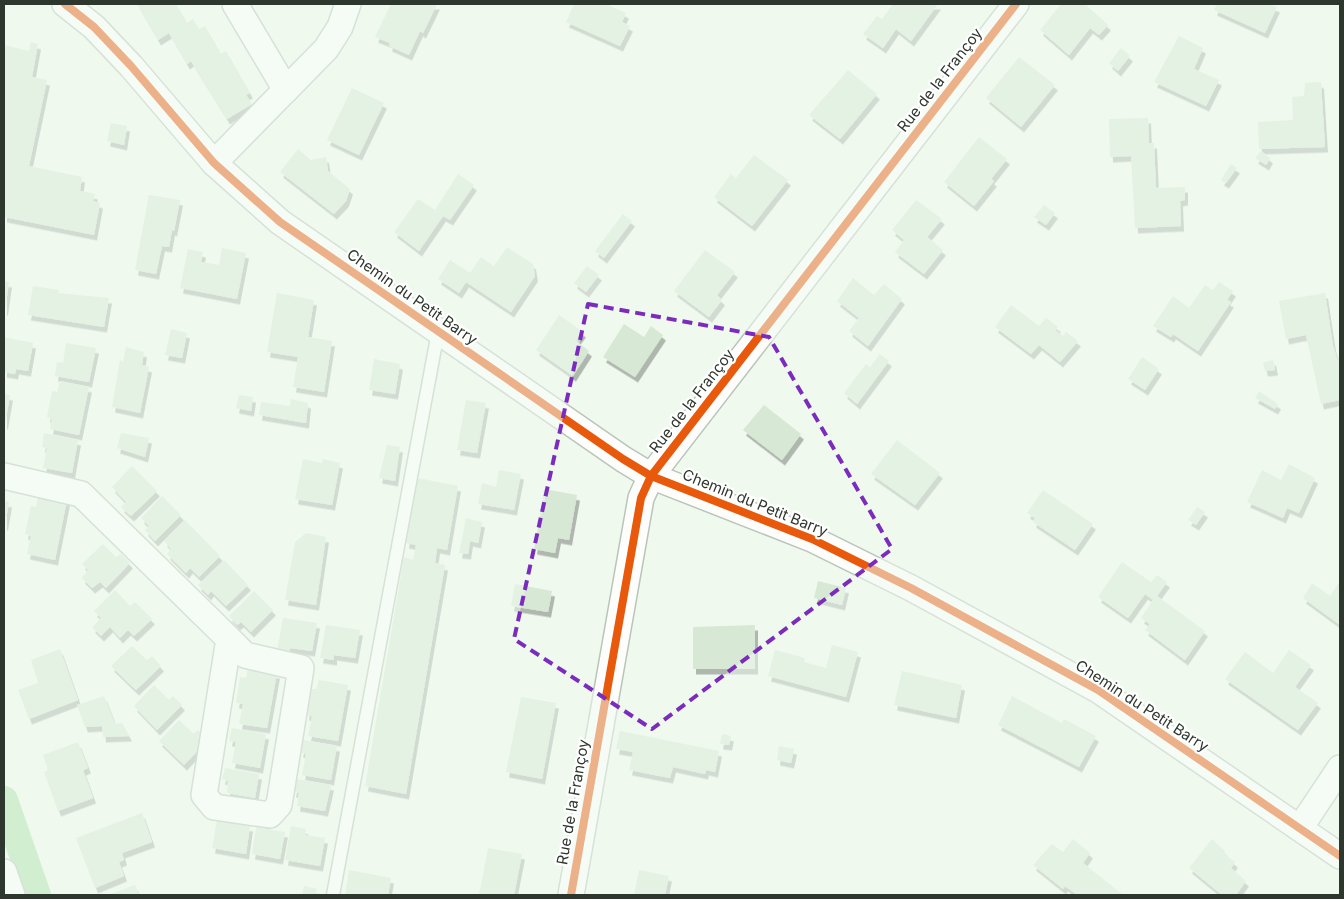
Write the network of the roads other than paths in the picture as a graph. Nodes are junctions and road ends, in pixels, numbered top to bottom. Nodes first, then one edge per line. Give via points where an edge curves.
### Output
1 (68, 4) edge
2 (235, 4) edge
3 (348, 4) edge
4 (1014, 4) edge
5 (286, 90) junction
6 (214, 163) junction
7 (438, 332) junction
8 (4, 476) edge
9 (651, 476) junction
10 (229, 639) junction
11 (1340, 768) edge
12 (1300, 828) junction
13 (1340, 856) edge
14 (4, 872) edge
15 (12, 895) edge
16 (333, 895) edge
17 (571, 895) edge

1 - 6 street, Chemin du Petit Barry via 132,66
2 - 5 street
3 - 5 street via 340,27 326,49
4 - 9 street, Rue de la Françoy
5 - 6 street
6 - 7 street, Chemin du Petit Barry via 280,222
7 - 9 street, Chemin du Petit Barry
7 - 16 lane
8 - 10 street via 81,494
9 - 12 street, Chemin du Petit Barry via 812,539 911,588 1098,690
9 - 17 street, Rue de la Françoy via 641,498
10 - 10 street via 245,655 301,668 279,805 270,815 214,807 204,795
11 - 12 street
12 - 13 street, Chemin du Petit Barry
14 - 15 street

